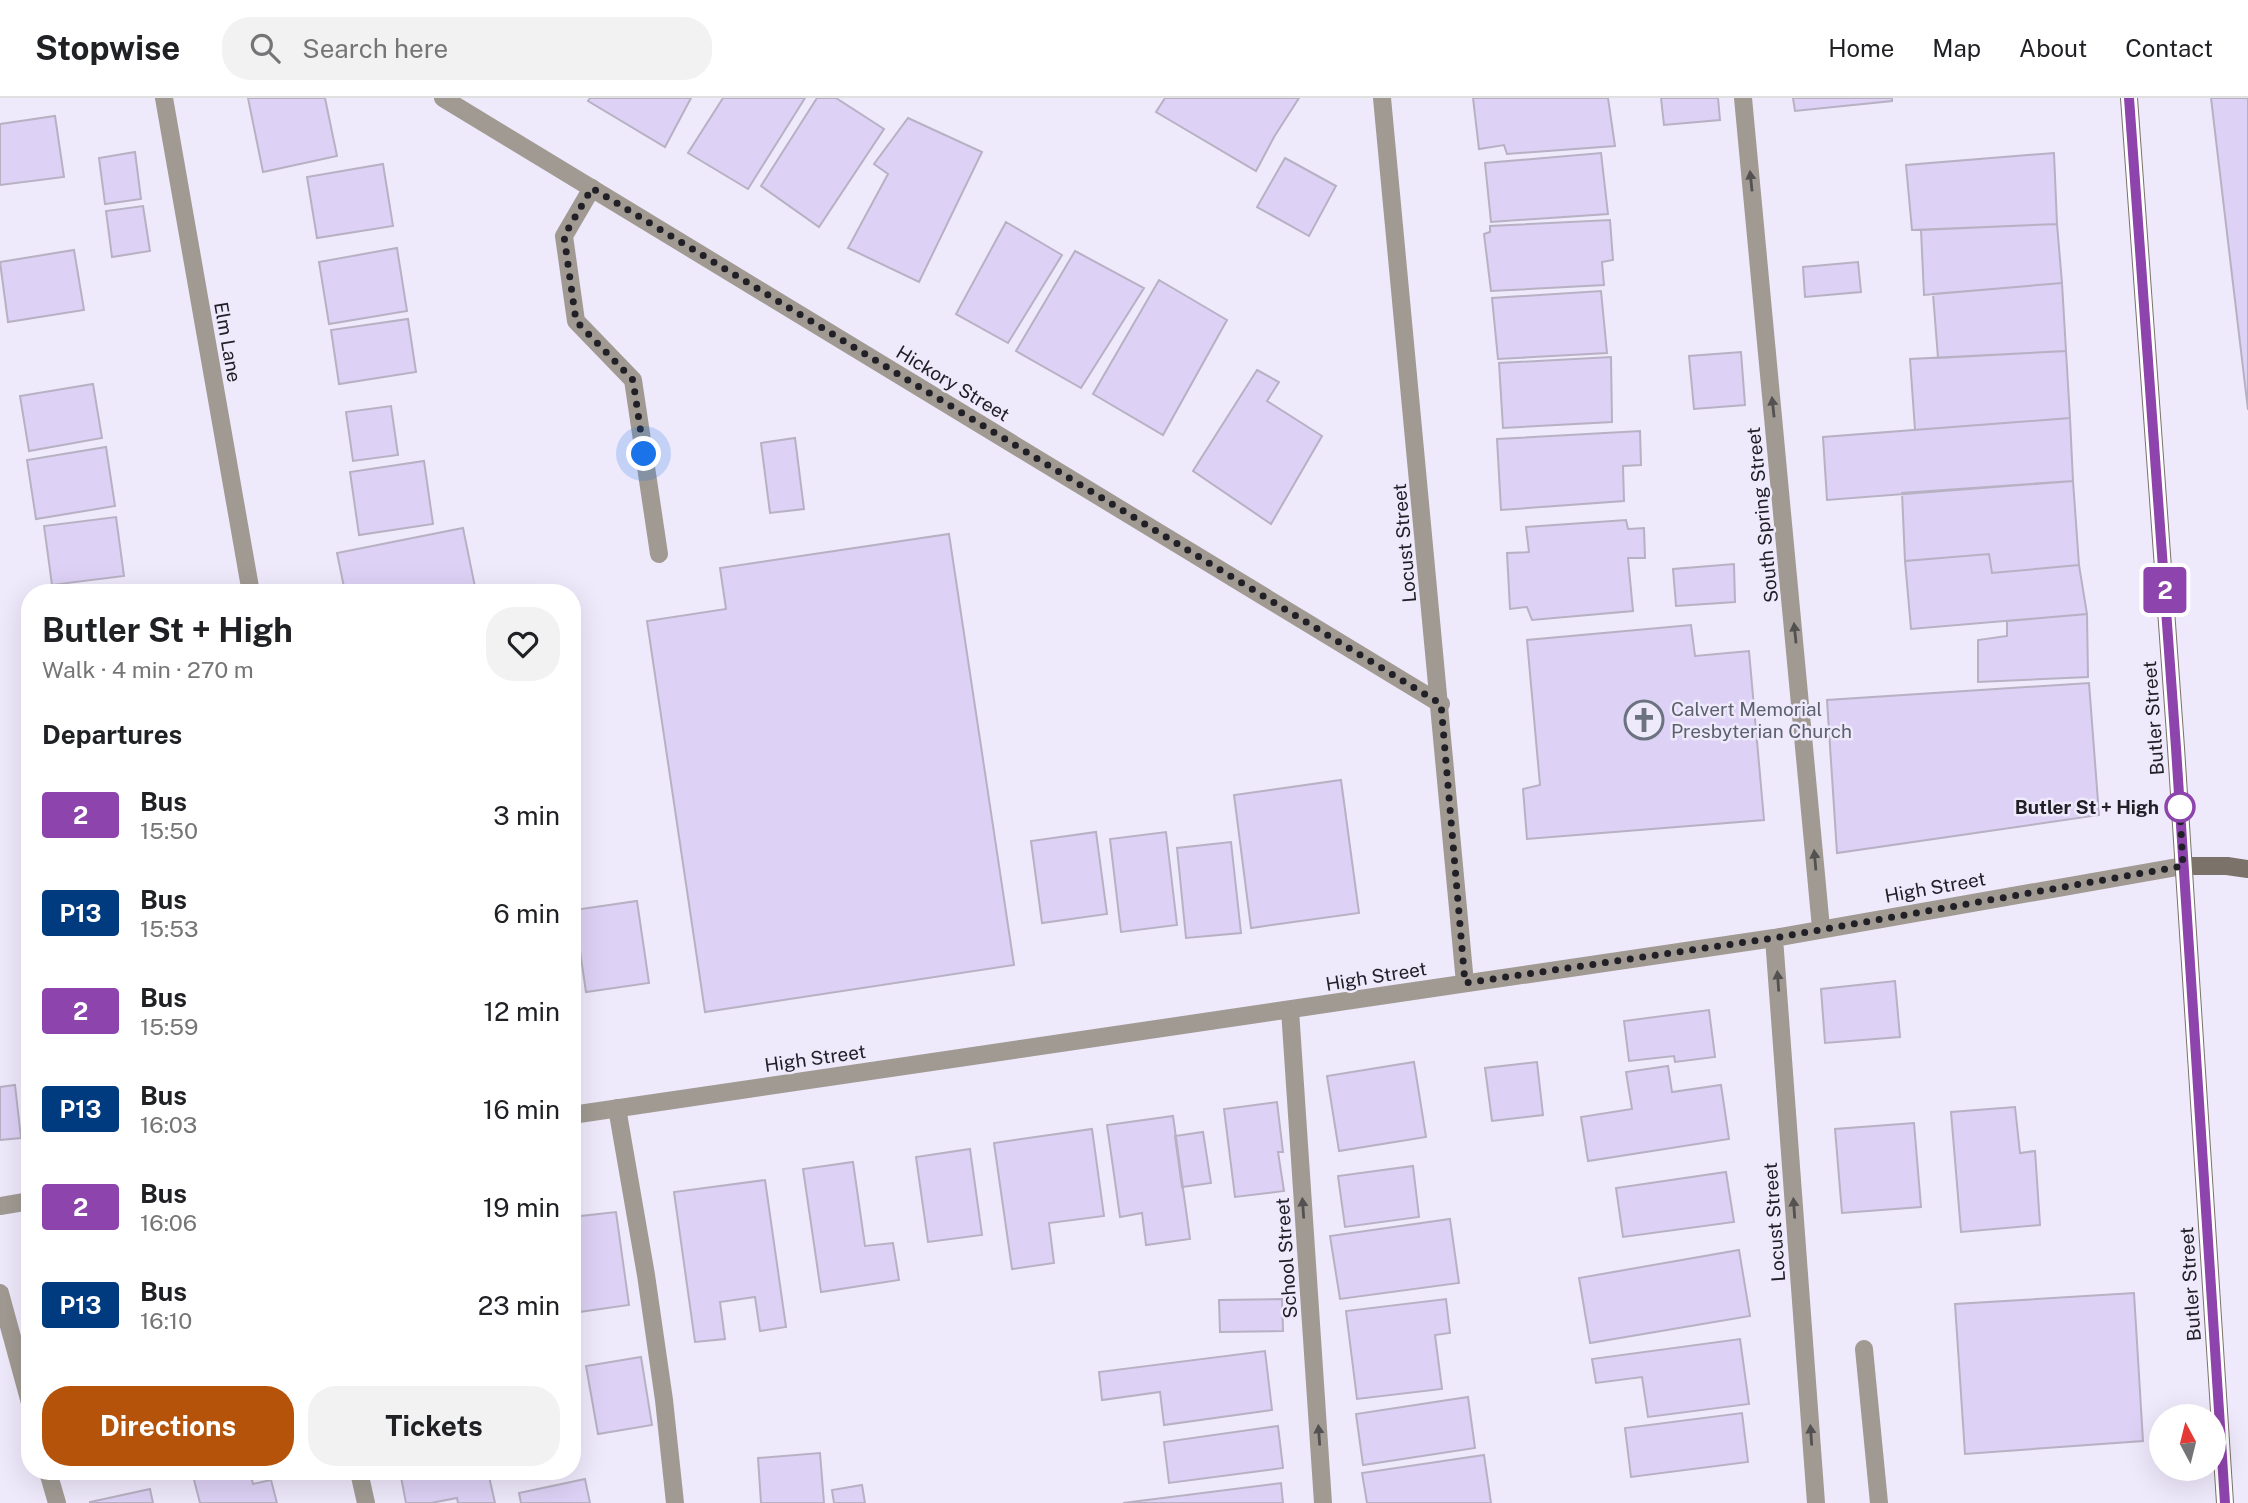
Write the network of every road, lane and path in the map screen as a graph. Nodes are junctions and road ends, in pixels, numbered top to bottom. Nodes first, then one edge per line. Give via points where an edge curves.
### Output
1 (164, 98) edge
2 (443, 98) edge
3 (1382, 98) edge
4 (1743, 98) edge
5 (2129, 98) edge
6 (592, 188) junction
7 (659, 554) dead end
8 (249, 584) edge
9 (1441, 704) junction
10 (2183, 866) junction
11 (2248, 869) edge
12 (1821, 928) junction
13 (1774, 938) junction
14 (1465, 983) junction
15 (1290, 1010) junction
16 (617, 1108) junction
17 (581, 1114) edge
18 (21, 1202) edge
19 (0, 1206) edge
20 (0, 1293) edge
21 (1864, 1349) dead end
22 (21, 1370) edge
23 (50, 1480) edge
24 (361, 1480) edge
25 (57, 1503) edge
26 (366, 1503) edge
27 (675, 1503) edge
28 (1323, 1503) edge
29 (1816, 1503) edge
30 (1879, 1503) edge
31 (2225, 1503) edge

1 - 8 street, Elm Lane
2 - 6 street, Hickory Street
3 - 9 street, Locust Street
12 -> 4 street, South Spring Street
5 - 10 street, Butler Street
6 - 7 street via 564,236 576,321 633,380
6 - 9 street, Hickory Street
9 - 14 street, Locust Street
10 - 11 street
10 - 12 street, High Street
10 - 31 street, Butler Street
12 - 13 street, High Street
13 - 14 street, High Street
29 -> 13 street, Locust Street
14 - 15 street, High Street
15 - 16 street, High Street
28 -> 15 street, School Street
16 - 17 street, High Street
16 - 27 street via 663,1387
18 - 19 street
20 - 22 street
21 - 30 street
23 - 25 street
24 - 26 street

